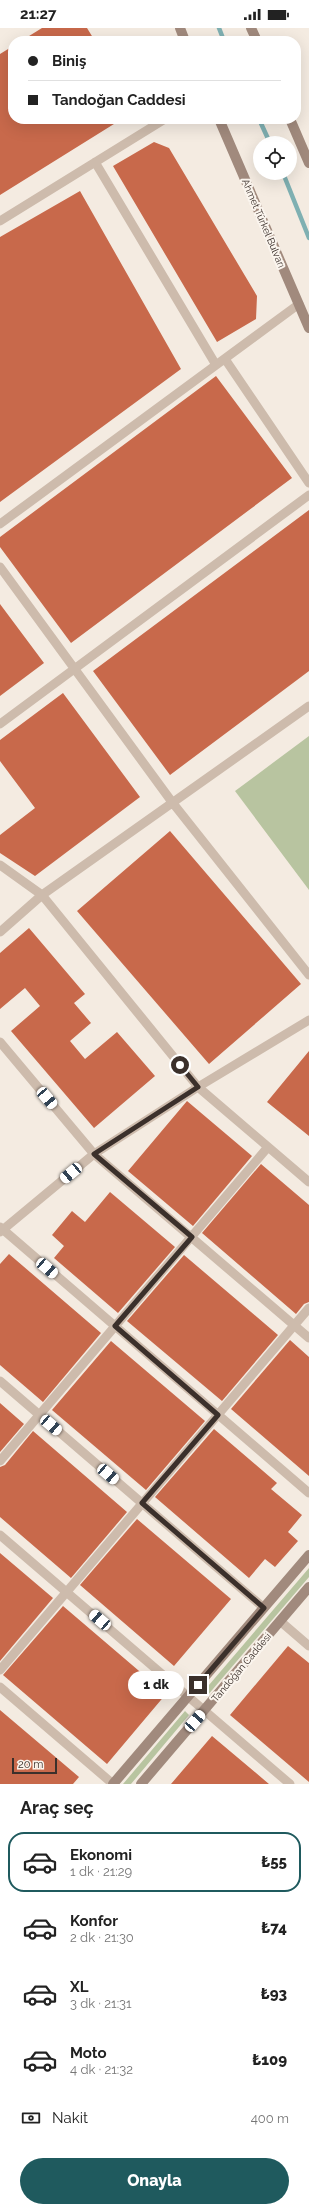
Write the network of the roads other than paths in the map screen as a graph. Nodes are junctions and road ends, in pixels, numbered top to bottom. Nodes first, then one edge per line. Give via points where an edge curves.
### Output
1 (157, 124) edge
2 (221, 124) edge
3 (292, 124) edge
4 (95, 162) junction
5 (309, 163) edge
6 (0, 221) edge
7 (299, 304) junction
8 (309, 328) edge
9 (225, 359) junction
10 (216, 365) junction
11 (309, 483) edge
12 (309, 495) edge
13 (0, 524) edge
14 (0, 567) edge
15 (75, 669) junction
16 (309, 706) edge
17 (0, 724) edge
18 (172, 802) junction
19 (0, 865) edge
20 (42, 895) junction
21 (0, 932) edge
22 (309, 975) edge
23 (309, 1020) edge
24 (0, 1042) edge
25 (198, 1087) junction
26 (268, 1147) junction
27 (94, 1154) junction
28 (309, 1182) edge
29 (1, 1229) edge
30 (192, 1237) junction
31 (309, 1308) edge
32 (294, 1325) junction
33 (115, 1326) junction
34 (309, 1338) edge
35 (0, 1381) edge
36 (40, 1415) junction
37 (218, 1415) junction
38 (0, 1461) edge
39 (309, 1493) edge
40 (142, 1503) junction
41 (0, 1535) edge
42 (309, 1555) edge
43 (309, 1587) edge
44 (67, 1592) junction
45 (264, 1608) junction
46 (280, 1621) junction
47 (309, 1646) edge
48 (0, 1670) edge
49 (0, 1687) edge
50 (188, 1696) junction
51 (204, 1710) junction
52 (113, 1784) edge
53 (141, 1784) edge
54 (290, 1784) edge

1 - 4 lane
2 - 7 street, Ahmet Türkel Bulvarı
3 - 5 street
4 - 6 lane
4 - 10 lane
7 - 8 street, Ahmet Türkel Bulvarı
7 - 9 lane
9 - 10 lane
9 - 11 lane
10 - 13 lane
12 - 15 lane
14 - 15 lane
15 - 17 lane
15 - 18 lane
16 - 18 lane
18 - 20 lane
18 - 22 lane
19 - 20 lane
20 - 21 lane
20 - 25 lane
23 - 25 lane
24 - 27 lane
25 - 26 lane
25 - 27 lane
26 - 28 lane
26 - 30 lane
27 - 29 lane
27 - 30 lane
29 - 33 lane
30 - 32 lane
30 - 33 lane
31 - 32 lane
32 - 34 lane
32 - 37 lane
33 - 36 lane
33 - 37 lane
35 - 36 lane
36 - 38 lane
36 - 40 lane
37 - 39 lane
37 - 40 lane
40 - 44 lane
40 - 45 lane
41 - 44 lane
42 - 45 street, Tandoğan Caddesi
43 - 46 street, Tandoğan Caddesi
44 - 48 lane
44 - 50 lane
45 - 50 street, Tandoğan Caddesi
46 - 47 lane
46 - 51 street, Tandoğan Caddesi
49 - 52 lane
50 - 51 lane
50 - 52 street, Tandoğan Caddesi
51 - 53 street, Tandoğan Caddesi
51 - 54 lane

